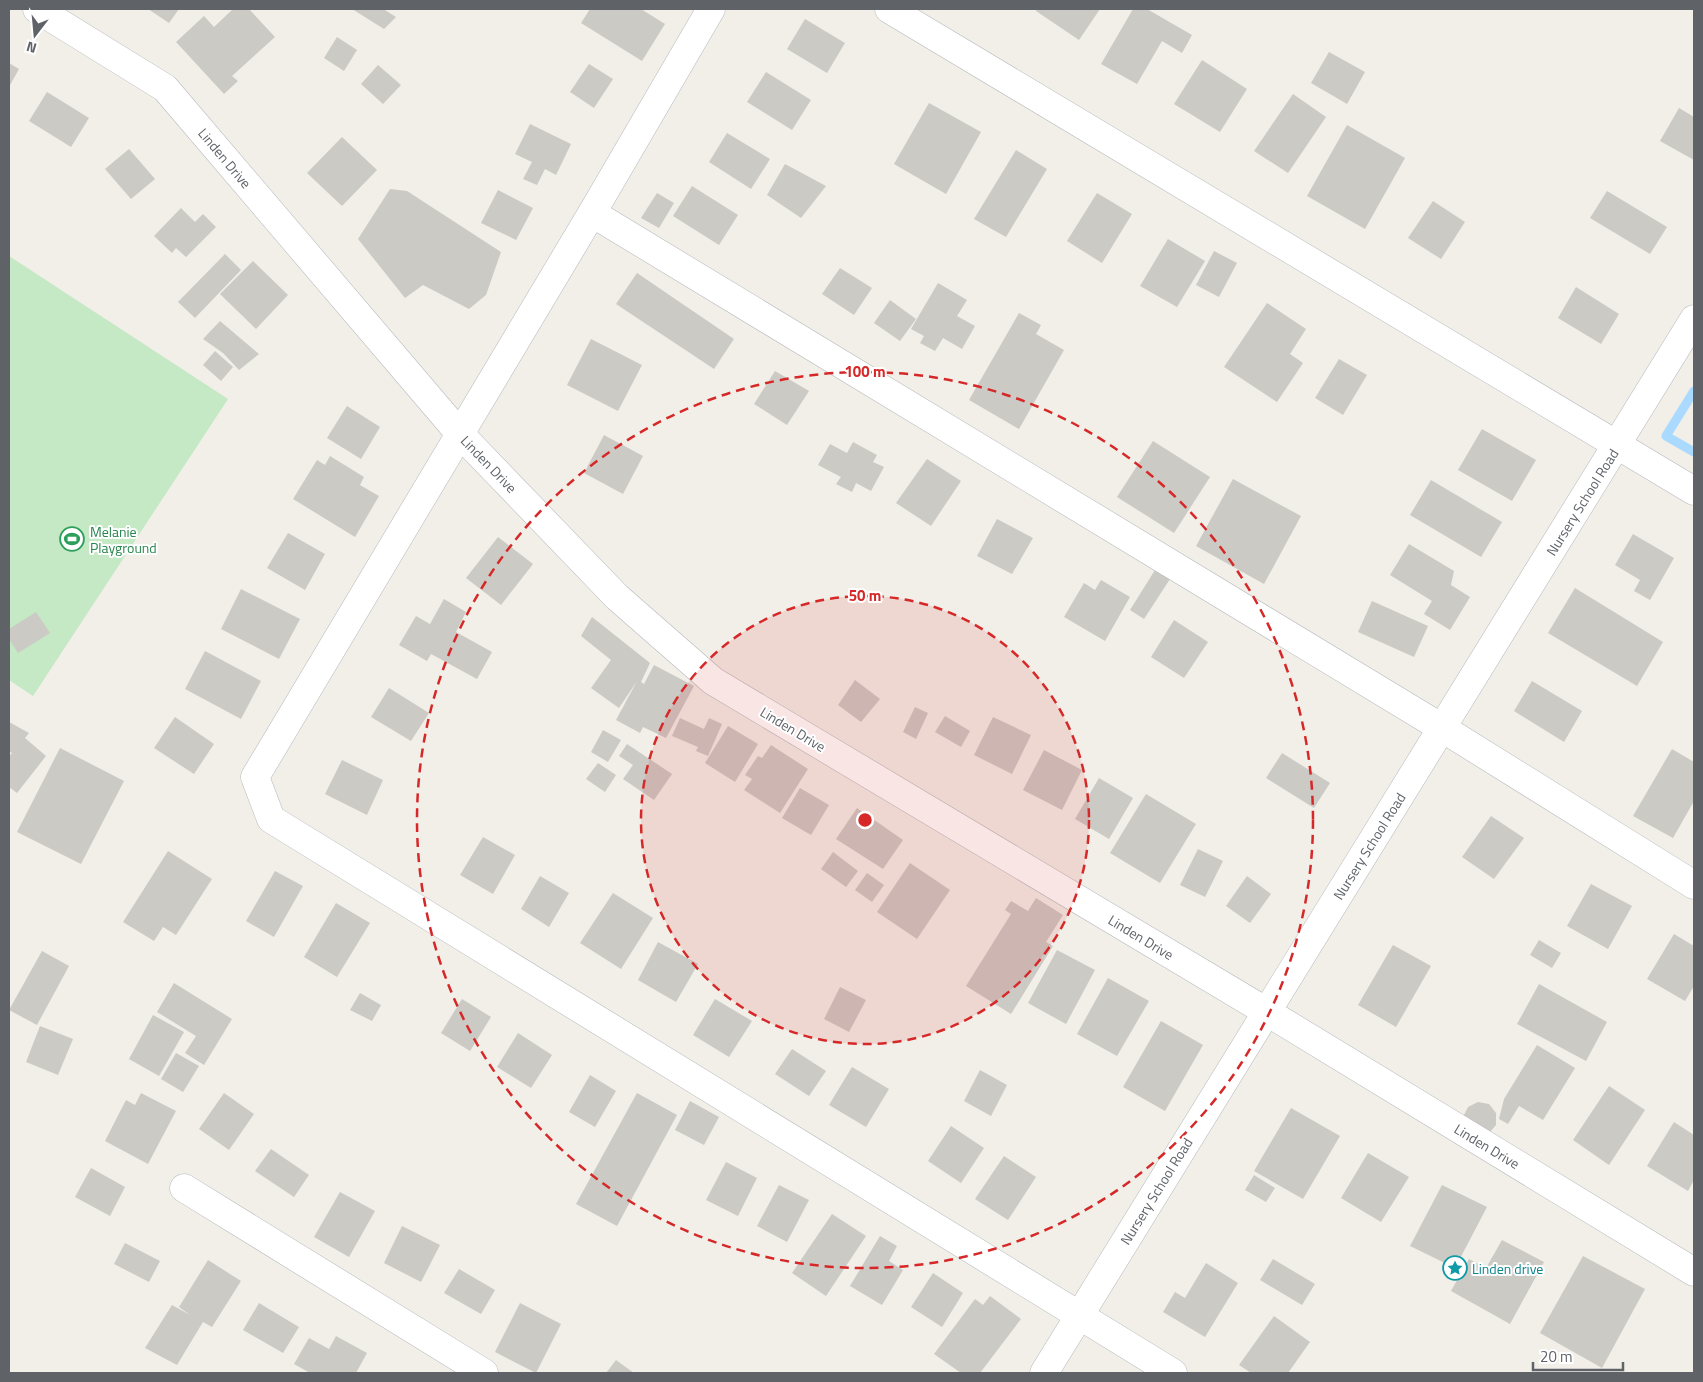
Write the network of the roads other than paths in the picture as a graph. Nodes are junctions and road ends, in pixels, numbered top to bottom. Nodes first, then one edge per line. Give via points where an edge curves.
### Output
1 (37, 9) edge
2 (710, 9) edge
3 (889, 9) edge
4 (592, 213) junction
5 (1694, 320) edge
6 (460, 434) junction
7 (1618, 444) junction
8 (1694, 491) edge
9 (1442, 728) junction
10 (1694, 885) edge
11 (1267, 1012) junction
12 (184, 1188) dead end
13 (1694, 1272) edge
14 (1079, 1316) junction
15 (484, 1373) edge
16 (1044, 1373) edge
17 (1173, 1373) edge

1 - 6 street, Linden Drive via 165,88
2 - 4 street
3 - 7 street
4 - 6 street
4 - 9 street
5 - 7 street, Nursery School Road
6 - 11 street, Linden Drive via 617,597 713,681
6 - 14 street via 256,776 271,819
7 - 8 street
7 - 9 street, Nursery School Road
9 - 10 street
9 - 11 street, Nursery School Road
11 - 13 street, Linden Drive
11 - 14 street, Nursery School Road
12 - 15 street
14 - 16 street, Nursery School Road
14 - 17 street

